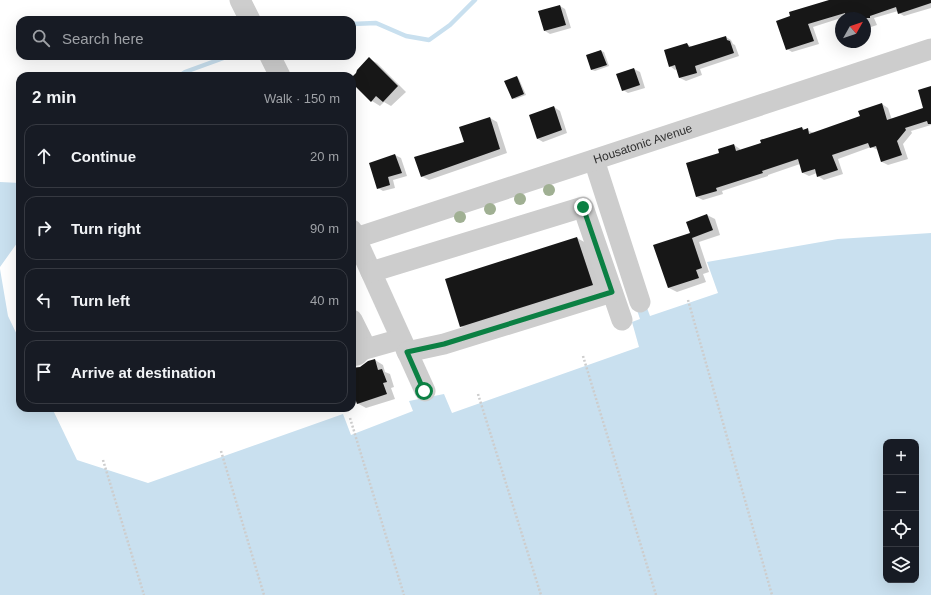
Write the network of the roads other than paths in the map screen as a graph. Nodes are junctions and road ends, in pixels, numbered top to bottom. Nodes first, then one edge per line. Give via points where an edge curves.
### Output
1 (240, 0) edge
2 (248, 16) edge
3 (931, 49) edge
4 (272, 60) edge
5 (278, 72) edge
6 (594, 160) junction
7 (356, 235) edge
8 (356, 242) edge
9 (371, 272) junction
10 (612, 292) junction
11 (640, 302) dead end
12 (622, 320) dead end
13 (356, 328) edge
14 (404, 345) junction
15 (357, 353) edge
16 (424, 391) dead end

1 - 2 street
3 - 6 street, Housatonic Avenue
4 - 5 street
6 - 7 street, Housatonic Avenue
6 - 11 street
8 - 9 street
9 - 10 street via 583,207
9 - 14 street
10 - 12 street
10 - 14 street via 444,344
13 - 15 street via 362,340
14 - 15 street
14 - 16 street

